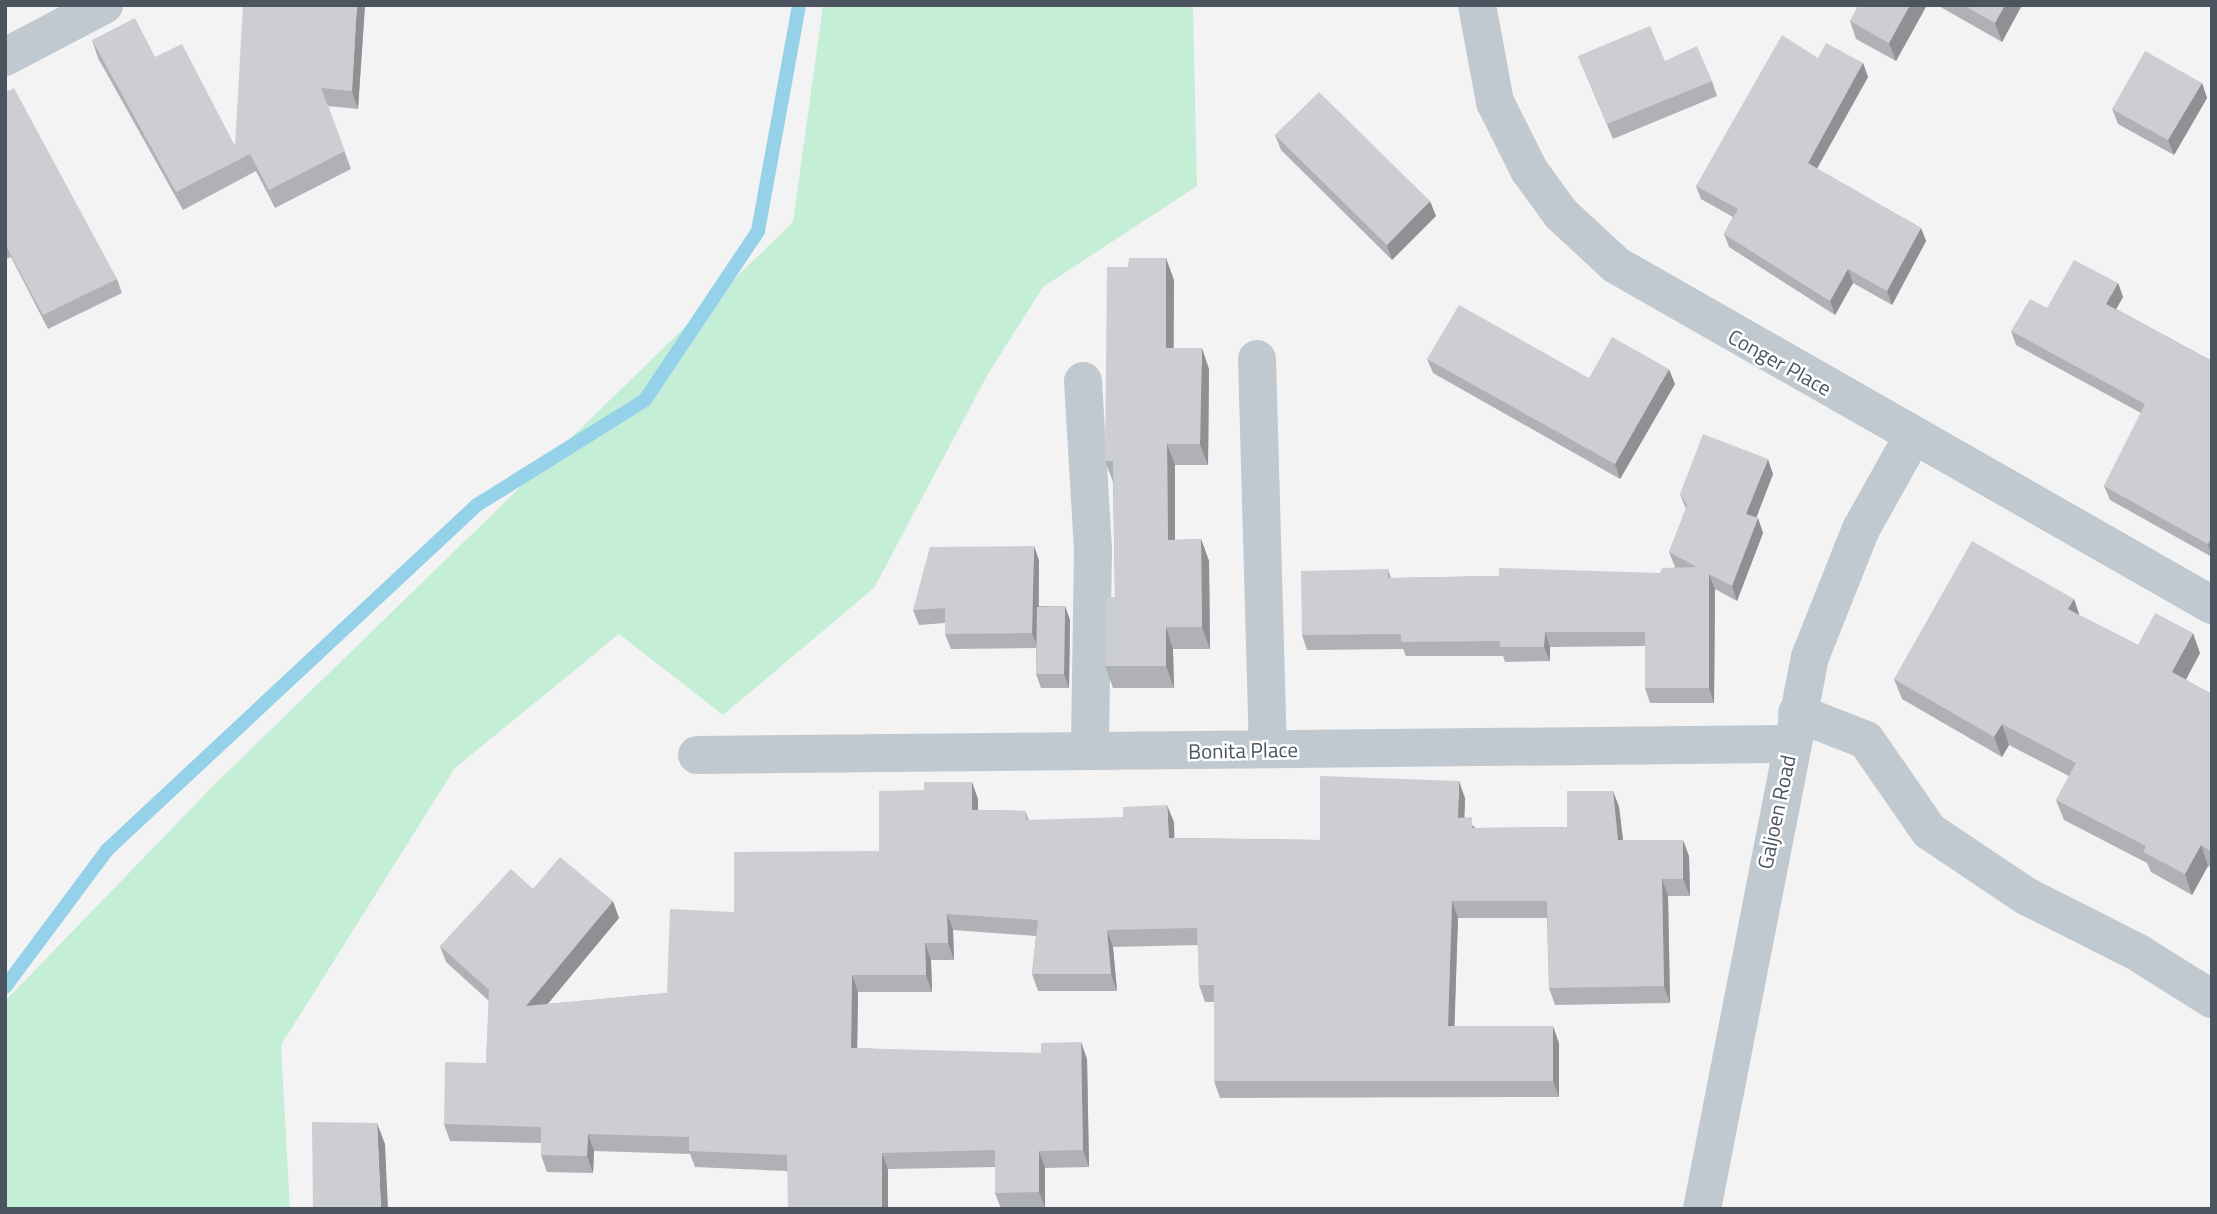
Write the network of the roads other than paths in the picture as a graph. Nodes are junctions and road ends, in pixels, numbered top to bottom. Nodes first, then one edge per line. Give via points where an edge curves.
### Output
1 (104, 5) edge
2 (1477, 5) edge
3 (5, 57) edge
4 (1257, 359) dead end
5 (1083, 381) dead end
6 (1913, 436) junction
7 (2212, 605) edge
8 (1793, 728) junction
9 (1268, 749) junction
10 (1090, 751) junction
11 (696, 755) dead end
12 (2212, 999) edge
13 (1702, 1209) edge

1 - 3 street
2 - 6 street, Conger Place via 1495,102 1529,170 1587,241 1724,330
4 - 9 street
5 - 10 street via 1093,550
6 - 7 street, Conger Place
6 - 8 street, Galjoen Road via 1837,582
8 - 9 street, Bonita Place
8 - 12 street via 1866,740 1929,831 2026,896 2137,952
8 - 13 street, Galjoen Road
9 - 10 street, Bonita Place
10 - 11 street, Bonita Place

